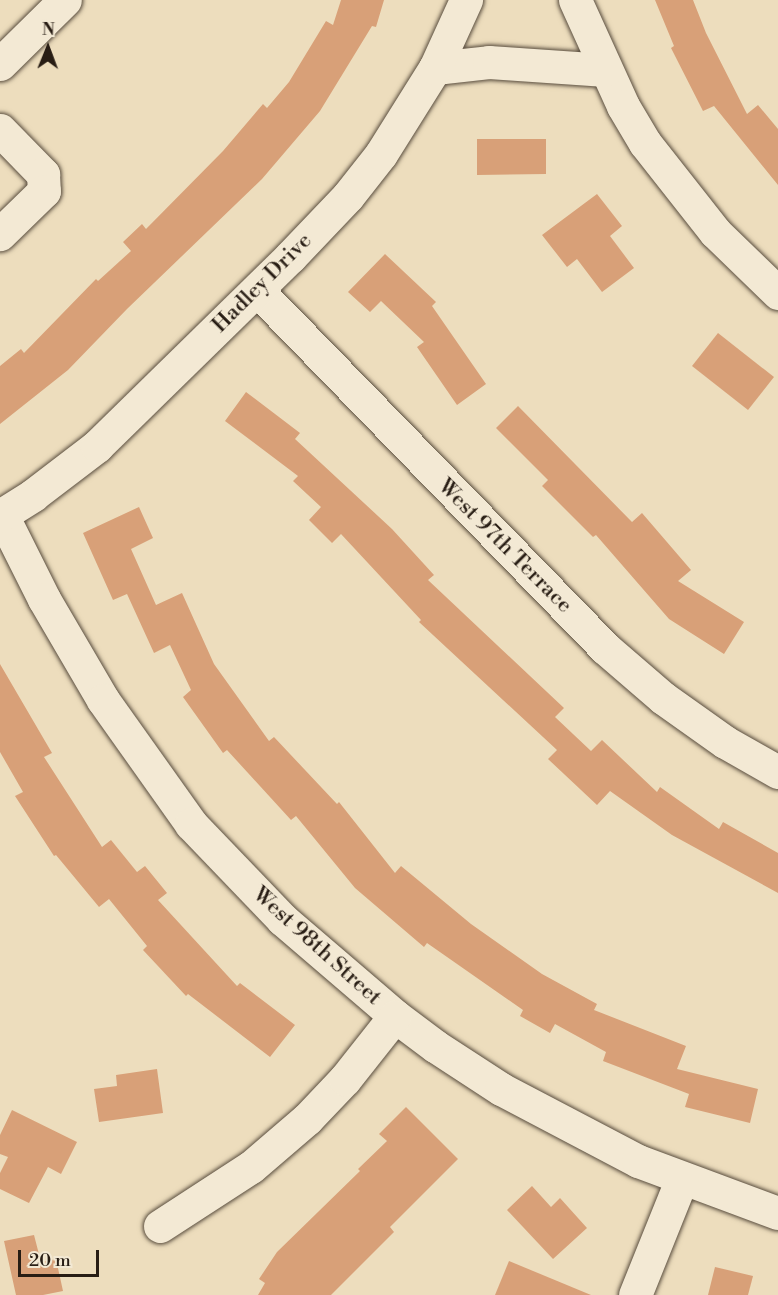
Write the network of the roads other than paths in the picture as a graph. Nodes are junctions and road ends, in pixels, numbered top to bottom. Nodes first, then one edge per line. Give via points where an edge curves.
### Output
1 (65, 0) edge
2 (466, 0) edge
3 (575, 0) edge
4 (0, 64) edge
5 (435, 68) junction
6 (606, 70) junction
7 (0, 130) edge
8 (0, 234) edge
9 (257, 290) junction
10 (778, 293) edge
11 (1, 515) edge
12 (778, 772) edge
13 (395, 1016) junction
14 (681, 1178) junction
15 (778, 1213) edge
16 (160, 1226) dead end
17 (635, 1295) edge

1 - 4 street
2 - 5 street, Hadley Drive
3 - 6 street
5 - 6 street via 489,62
5 - 9 street, Hadley Drive via 381,154 348,196
6 - 10 street via 628,115 676,185 715,232
7 - 8 street via 43,174 44,191
9 - 11 street, Hadley Drive via 97,446
9 - 12 street, West 97th Terrace via 605,648 725,742
11 - 13 street, West 98th Street via 103,700 191,824 282,919
13 - 14 street, West 98th Street via 501,1089 596,1141
13 - 16 street via 307,1119 251,1167
14 - 15 street, West 98th Street
14 - 17 street

